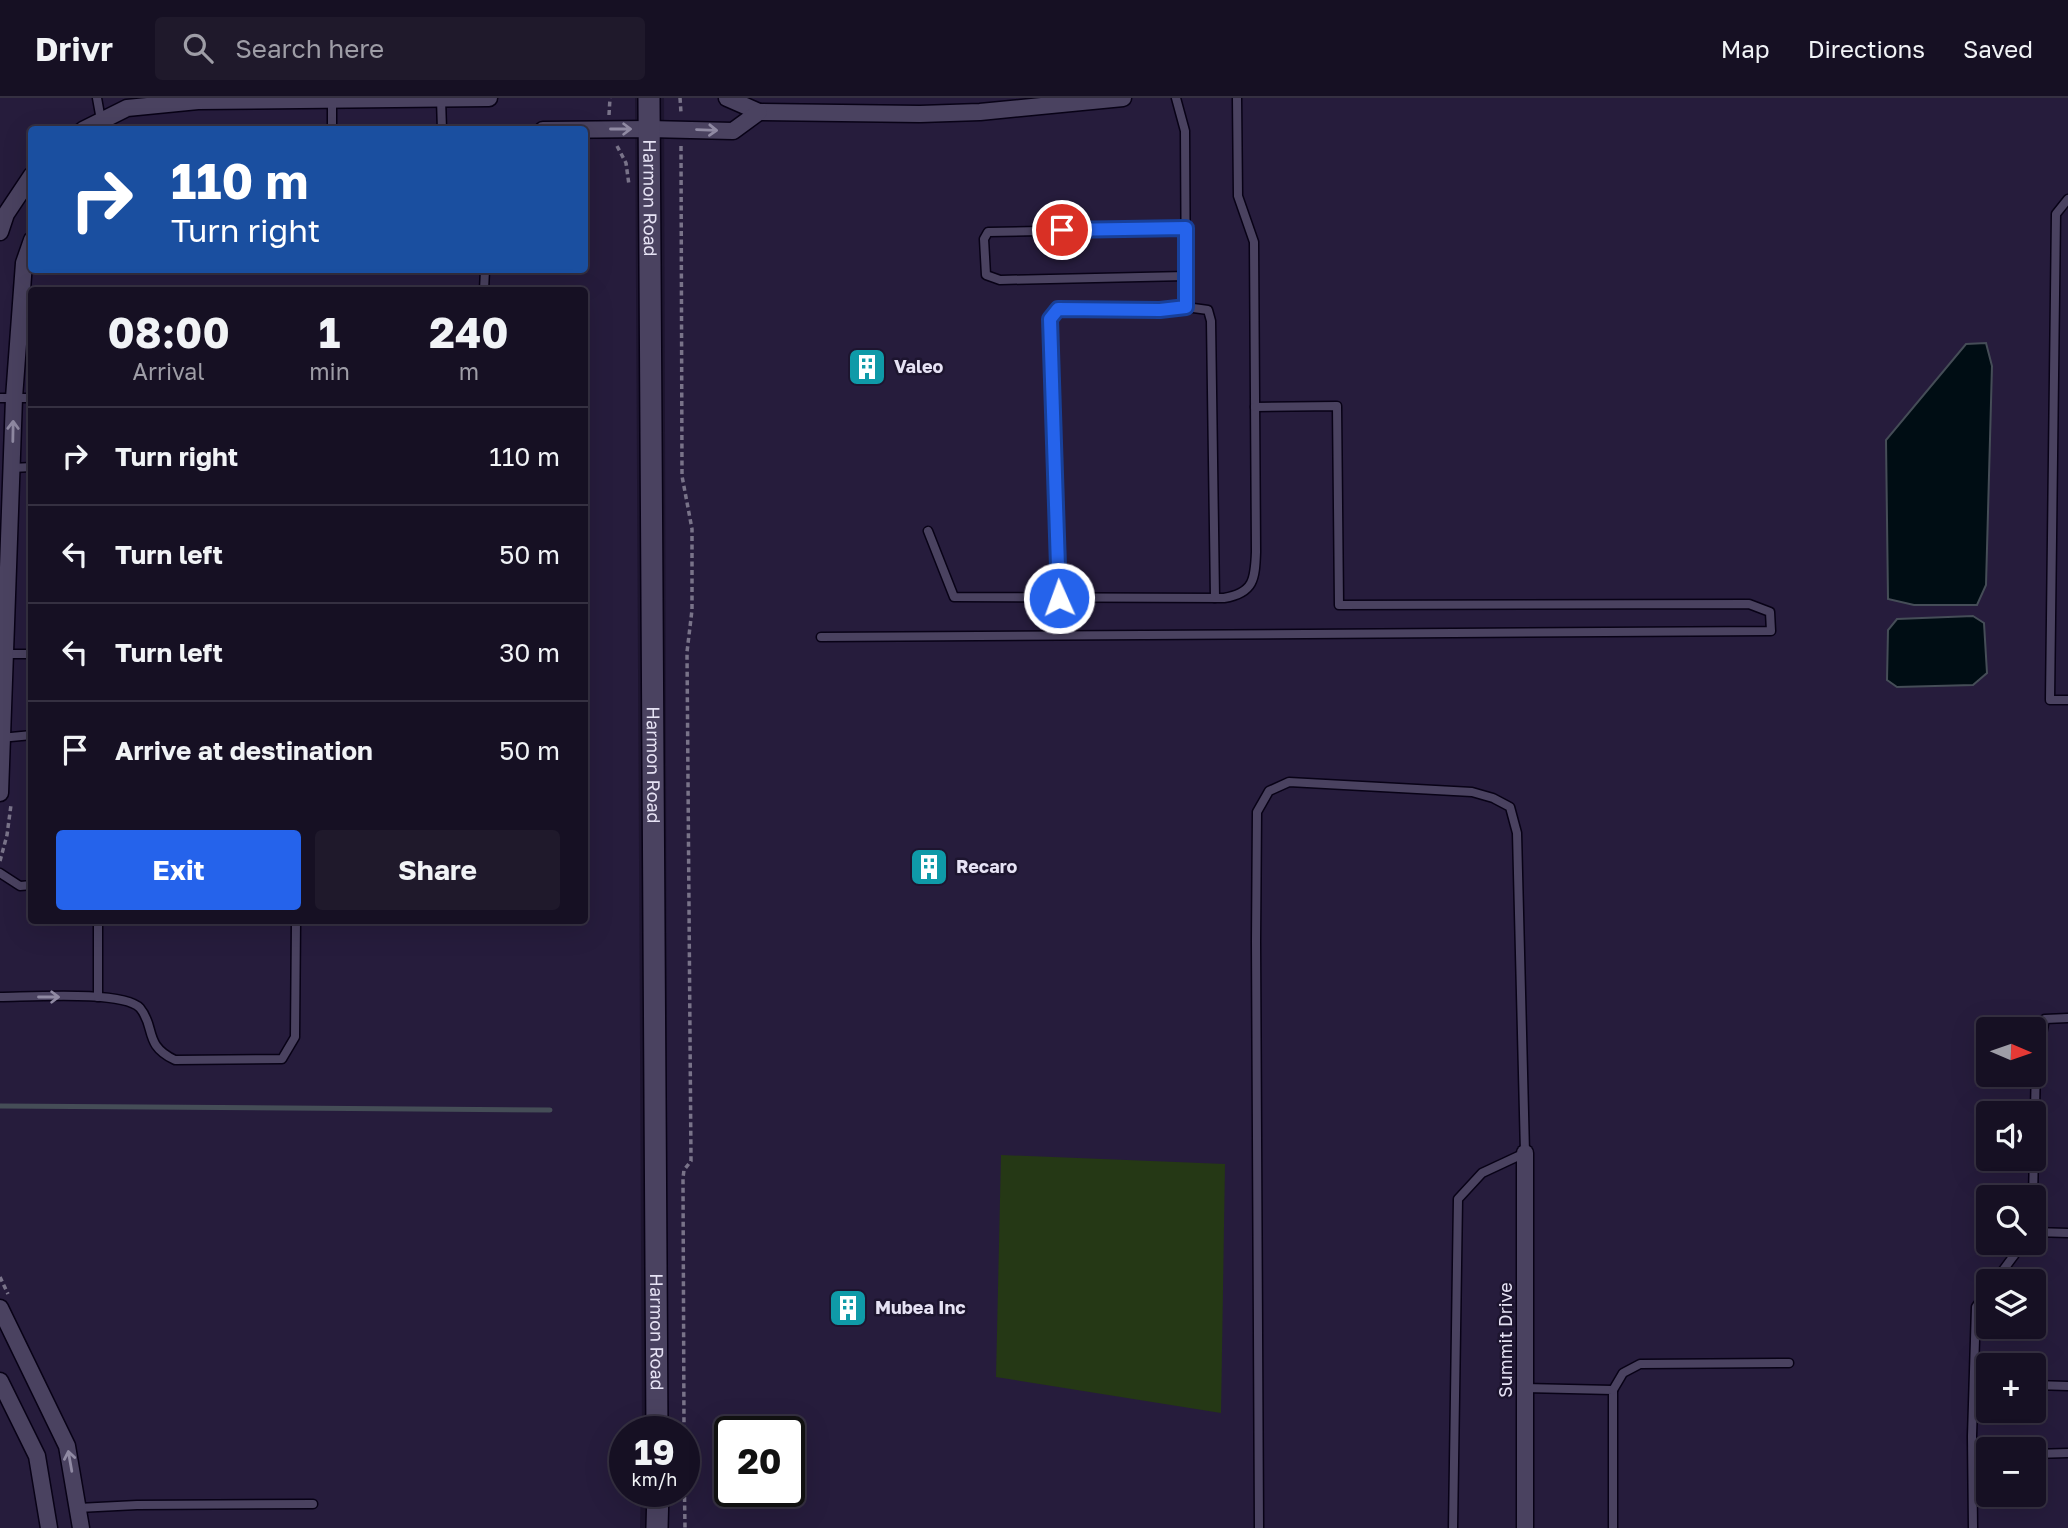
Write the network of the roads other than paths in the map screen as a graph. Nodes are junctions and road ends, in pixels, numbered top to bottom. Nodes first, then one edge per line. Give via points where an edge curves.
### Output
1 (97, 98) edge
2 (403, 98) edge
3 (489, 98) edge
4 (649, 98) edge
5 (727, 98) edge
6 (1176, 98) edge
7 (1237, 98) edge
8 (332, 99) edge
9 (441, 99) edge
10 (1112, 99) edge
11 (1006, 104) edge
12 (760, 112) junction
13 (104, 125) edge
14 (332, 126) edge
15 (442, 126) edge
16 (649, 129) junction
17 (588, 130) edge
18 (28, 179) edge
19 (2068, 199) edge
20 (1186, 228) junction
21 (0, 232) edge
22 (28, 252) edge
23 (1186, 276) junction
24 (1186, 307) junction
25 (7, 398) edge
26 (28, 398) edge
27 (1255, 407) junction
28 (28, 467) edge
29 (12, 468) junction
30 (928, 531) dead end
31 (1059, 598) junction
32 (1215, 598) junction
33 (821, 637) dead end
34 (6, 654) junction
35 (28, 654) edge
36 (2068, 700) edge
37 (28, 734) edge
38 (1, 737) edge
39 (0, 793) edge
40 (0, 873) edge
41 (28, 885) edge
42 (98, 924) edge
43 (296, 924) edge
44 (98, 997) junction
45 (0, 998) edge
46 (2068, 1018) edge
47 (1525, 1153) junction
48 (2033, 1185) edge
49 (2046, 1232) edge
50 (2068, 1233) edge
51 (1976, 1307) edge
52 (0, 1308) edge
53 (1789, 1363) dead end
54 (0, 1381) edge
55 (1974, 1384) joint
56 (2046, 1385) edge
57 (2068, 1385) edge
58 (1525, 1388) junction
59 (1613, 1390) junction
60 (657, 1416) edge
61 (2068, 1453) edge
62 (2046, 1454) edge
63 (1973, 1456) joint
64 (313, 1504) dead end
65 (658, 1507) edge
66 (78, 1508) junction
67 (49, 1528) edge
68 (81, 1528) edge
69 (657, 1528) edge
70 (1259, 1528) edge
71 (1453, 1528) edge
72 (1525, 1528) edge
73 (1613, 1528) edge
74 (1973, 1528) edge

1 - 13 lane
2 - 8 street
2 - 9 street
3 - 9 street
4 - 16 street, Harmon Road
5 - 12 street
6 - 20 lane via 1185,131
7 - 27 lane via 1238,195 1254,242
8 - 13 street via 198,101 127,108
8 - 14 lane
9 - 15 lane
10 - 11 street
11 - 12 street via 920,114
16 -> 12 street via 733,131
17 -> 16 street
16 - 60 street, Harmon Road
18 - 21 street
19 - 36 lane via 2056,214 2050,699
20 - 23 lane
20 - 23 lane via 988,232 984,239 986,275 1000,279
22 - 25 street
23 - 24 lane
24 - 31 lane via 1058,309 1050,319
24 - 32 lane via 1208,310 1211,321
25 - 26 lane
29 -> 25 street
27 - 32 lane via 1255,575 1249,588 1237,596
27 - 33 lane via 1337,407 1339,605 1749,604 1770,611 1771,631
28 - 29 lane
29 - 34 street
30 - 31 lane via 954,597
31 - 32 lane
34 - 35 lane
34 - 38 street
37 - 38 lane
38 - 39 street
40 - 41 lane via 20,886
42 - 44 lane
43 - 44 lane via 295,1037 282,1059 175,1060 161,1054 142,1010 132,1002
45 -> 44 lane
46 - 48 lane via 2045,1018 2036,1066
47 - 58 street, Summit Drive
47 - 70 lane via 1517,833 1510,807 1472,792 1289,782 1269,790 1257,812
47 - 71 lane via 1482,1173 1458,1199
49 - 50 lane
51 - 55 lane
66 -> 52 street via 67,1446
53 - 59 lane via 1640,1364 1623,1373
54 - 67 street via 37,1456
55 - 63 lane
56 - 57 lane
58 - 59 lane
58 - 72 street, Summit Drive
59 - 73 lane
61 - 62 lane
63 - 74 lane
64 - 66 lane
65 - 69 street
66 - 68 street

